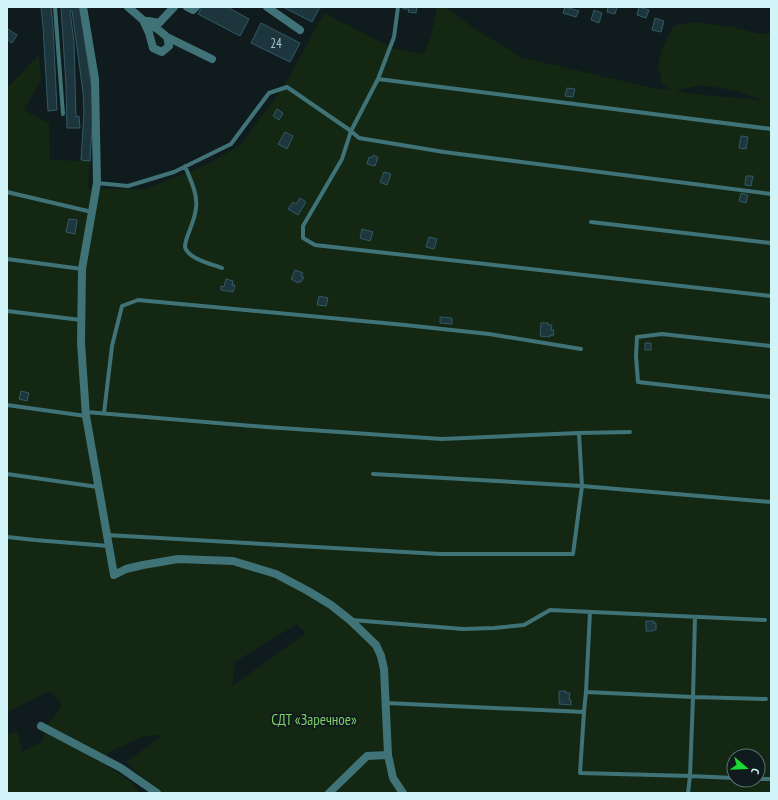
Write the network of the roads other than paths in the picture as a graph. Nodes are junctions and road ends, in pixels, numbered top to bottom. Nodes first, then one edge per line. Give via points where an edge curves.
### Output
1 (55, 7) edge
2 (83, 7) edge
3 (128, 7) edge
4 (174, 7) edge
5 (187, 7) edge
6 (196, 7) edge
7 (267, 7) edge
8 (398, 7) edge
9 (143, 20) junction
10 (300, 30) dead end
11 (167, 37) junction
12 (212, 59) dead end
13 (378, 79) junction
14 (63, 114) dead end
15 (771, 129) edge
16 (351, 131) junction
17 (185, 166) junction
18 (97, 182) junction
19 (7, 192) edge
20 (771, 194) edge
21 (92, 212) junction
22 (591, 222) dead end
23 (771, 243) edge
24 (7, 259) edge
25 (222, 268) dead end
26 (82, 269) junction
27 (771, 296) edge
28 (7, 311) edge
29 (82, 320) junction
30 (771, 346) edge
31 (582, 349) dead end
32 (771, 396) edge
33 (7, 405) edge
34 (104, 413) junction
35 (86, 414) junction
36 (630, 432) dead end
37 (579, 433) junction
38 (7, 474) edge
39 (373, 474) dead end
40 (582, 486) junction
41 (99, 487) junction
42 (771, 502) edge
43 (107, 535) junction
44 (7, 537) edge
45 (109, 546) junction
46 (590, 612) junction
47 (695, 616) junction
48 (350, 620) junction
49 (765, 620) dead end
50 (586, 692) junction
51 (693, 697) junction
52 (766, 699) dead end
53 (385, 703) junction
54 (584, 712) junction
55 (41, 726) dead end
56 (388, 755) junction
57 (690, 776) junction
58 (726, 778) edge
59 (157, 793) edge
60 (329, 793) edge
61 (403, 793) edge
62 (688, 793) edge

1 - 14 lane
2 - 18 street via 95,79
3 - 9 street
4 - 9 street via 159,23
5 - 6 street via 193,10
7 - 10 street
8 - 13 lane via 394,37
9 - 11 street
9 - 11 street via 154,48 162,52 169,46
11 - 12 street
13 - 15 lane
13 - 16 lane
16 - 17 lane via 287,87 269,93 231,144
16 - 20 lane via 359,138 444,152
16 - 27 lane via 342,159 303,226 303,238 315,245
17 - 18 lane via 174,172 128,186
17 - 25 lane via 196,197 196,207 185,246 188,254
18 - 21 street
19 - 21 lane
21 - 26 street
22 - 23 lane
24 - 26 lane
26 - 29 street
28 - 29 lane
29 - 35 street via 81,344
30 - 32 lane via 662,334 637,337 636,356 638,382
31 - 34 lane via 474,332 138,300 122,306 112,346
33 - 35 lane
34 - 35 lane
34 - 37 lane via 442,439
35 - 41 street
36 - 37 lane
37 - 40 lane
38 - 41 lane
39 - 40 lane
40 - 42 lane
40 - 43 lane via 573,554 440,554
41 - 43 street
43 - 45 street
44 - 45 lane
45 - 48 street via 114,575 126,569 178,559 233,561 276,574 331,605
46 - 47 lane
46 - 48 lane via 550,610 524,625 463,629
46 - 50 lane
47 - 49 lane
47 - 51 lane
48 - 53 street via 376,645 381,656
50 - 51 lane
50 - 54 lane
51 - 52 lane
51 - 57 lane
53 - 54 lane
53 - 56 street
54 - 57 lane via 580,773
55 - 59 street via 121,768
56 - 60 street via 367,756
56 - 61 street via 393,778
57 - 58 lane
57 - 62 lane

